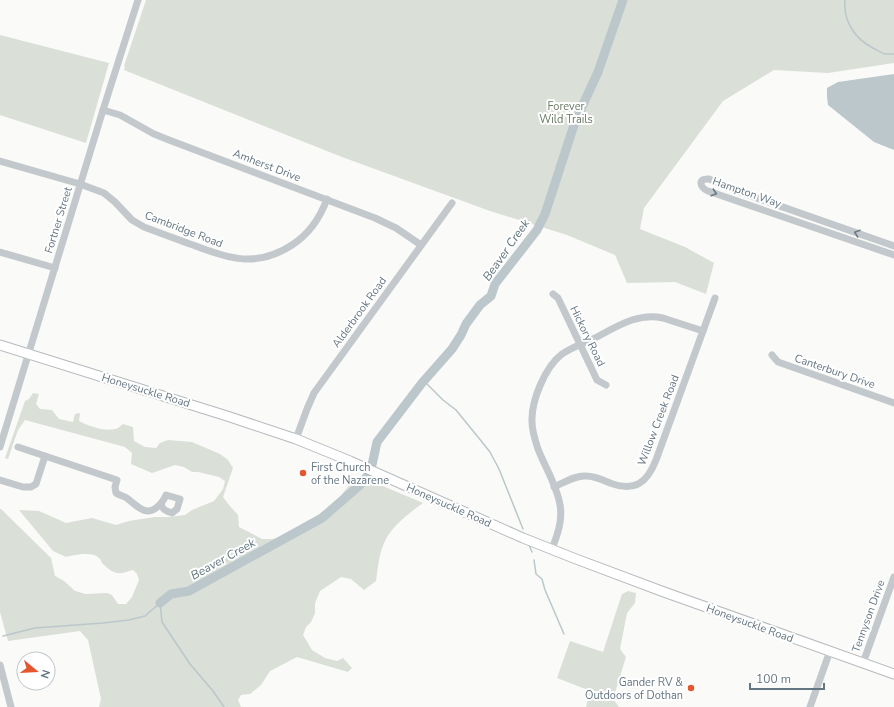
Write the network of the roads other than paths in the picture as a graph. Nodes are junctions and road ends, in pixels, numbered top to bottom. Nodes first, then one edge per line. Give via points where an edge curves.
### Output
1 (138, 0) edge
2 (103, 110) junction
3 (0, 161) edge
4 (80, 184) junction
5 (327, 200) junction
6 (452, 203) dead end
7 (421, 245) junction
8 (894, 246) edge
9 (0, 252) edge
10 (894, 255) edge
11 (55, 268) junction
12 (553, 294) dead end
13 (715, 298) dead end
14 (703, 331) junction
15 (0, 345) edge
16 (580, 345) junction
17 (28, 354) junction
18 (772, 355) dead end
19 (606, 385) dead end
20 (894, 403) edge
21 (1, 438) edge
22 (296, 439) junction
23 (0, 447) edge
24 (18, 447) dead end
25 (45, 456) junction
26 (0, 480) edge
27 (554, 487) junction
28 (161, 504) dead end
29 (552, 549) junction
30 (894, 577) edge
31 (830, 651) junction
32 (863, 663) junction
33 (0, 666) edge
34 (894, 674) edge
35 (11, 707) edge
36 (810, 707) edge

1 - 2 street, Fortner Street
2 - 4 street, Fortner Street
2 - 5 street, Amherst Drive via 120,115 154,134
3 - 4 street, Cambridge Road
4 - 5 street, Cambridge Road via 104,193 132,220 144,227 220,255 238,259 262,258 298,241 312,227
4 - 11 street, Fortner Street
5 - 7 street, Amherst Drive via 386,222
6 - 7 street, Alderbrook Road
7 - 22 street, Alderbrook Road via 314,394
8 -> 10 street, Hampton Way via 743,194 709,179 701,182 702,187 708,191
9 - 11 street
11 - 17 street, Fortner Street
12 - 16 street, Hickory Road via 558,298
13 - 14 street, Willow Creek Road
14 - 16 street via 649,316 627,322
14 - 27 street, Willow Creek Road via 648,476 638,485 631,486 620,486 594,477 578,476
15 - 17 main road, Honeysuckle Road
16 - 19 street, Hickory Road via 597,380
16 - 27 street via 556,360 539,388 534,405 534,436
17 - 21 street, Fortner Street
17 - 22 main road, Honeysuckle Road
18 - 20 street, Canterbury Drive via 778,362
21 - 23 street, Fortner Street
22 - 29 main road, Honeysuckle Road
24 - 25 street
25 - 26 street via 36,484 31,487
25 - 28 street via 117,480 116,494 144,510 153,510
27 - 29 street via 561,512
29 - 31 main road, Honeysuckle Road via 632,581
30 - 32 street, Tennyson Drive
31 - 32 main road, Honeysuckle Road
31 - 36 street
32 - 34 main road, Honeysuckle Road
33 - 35 street

